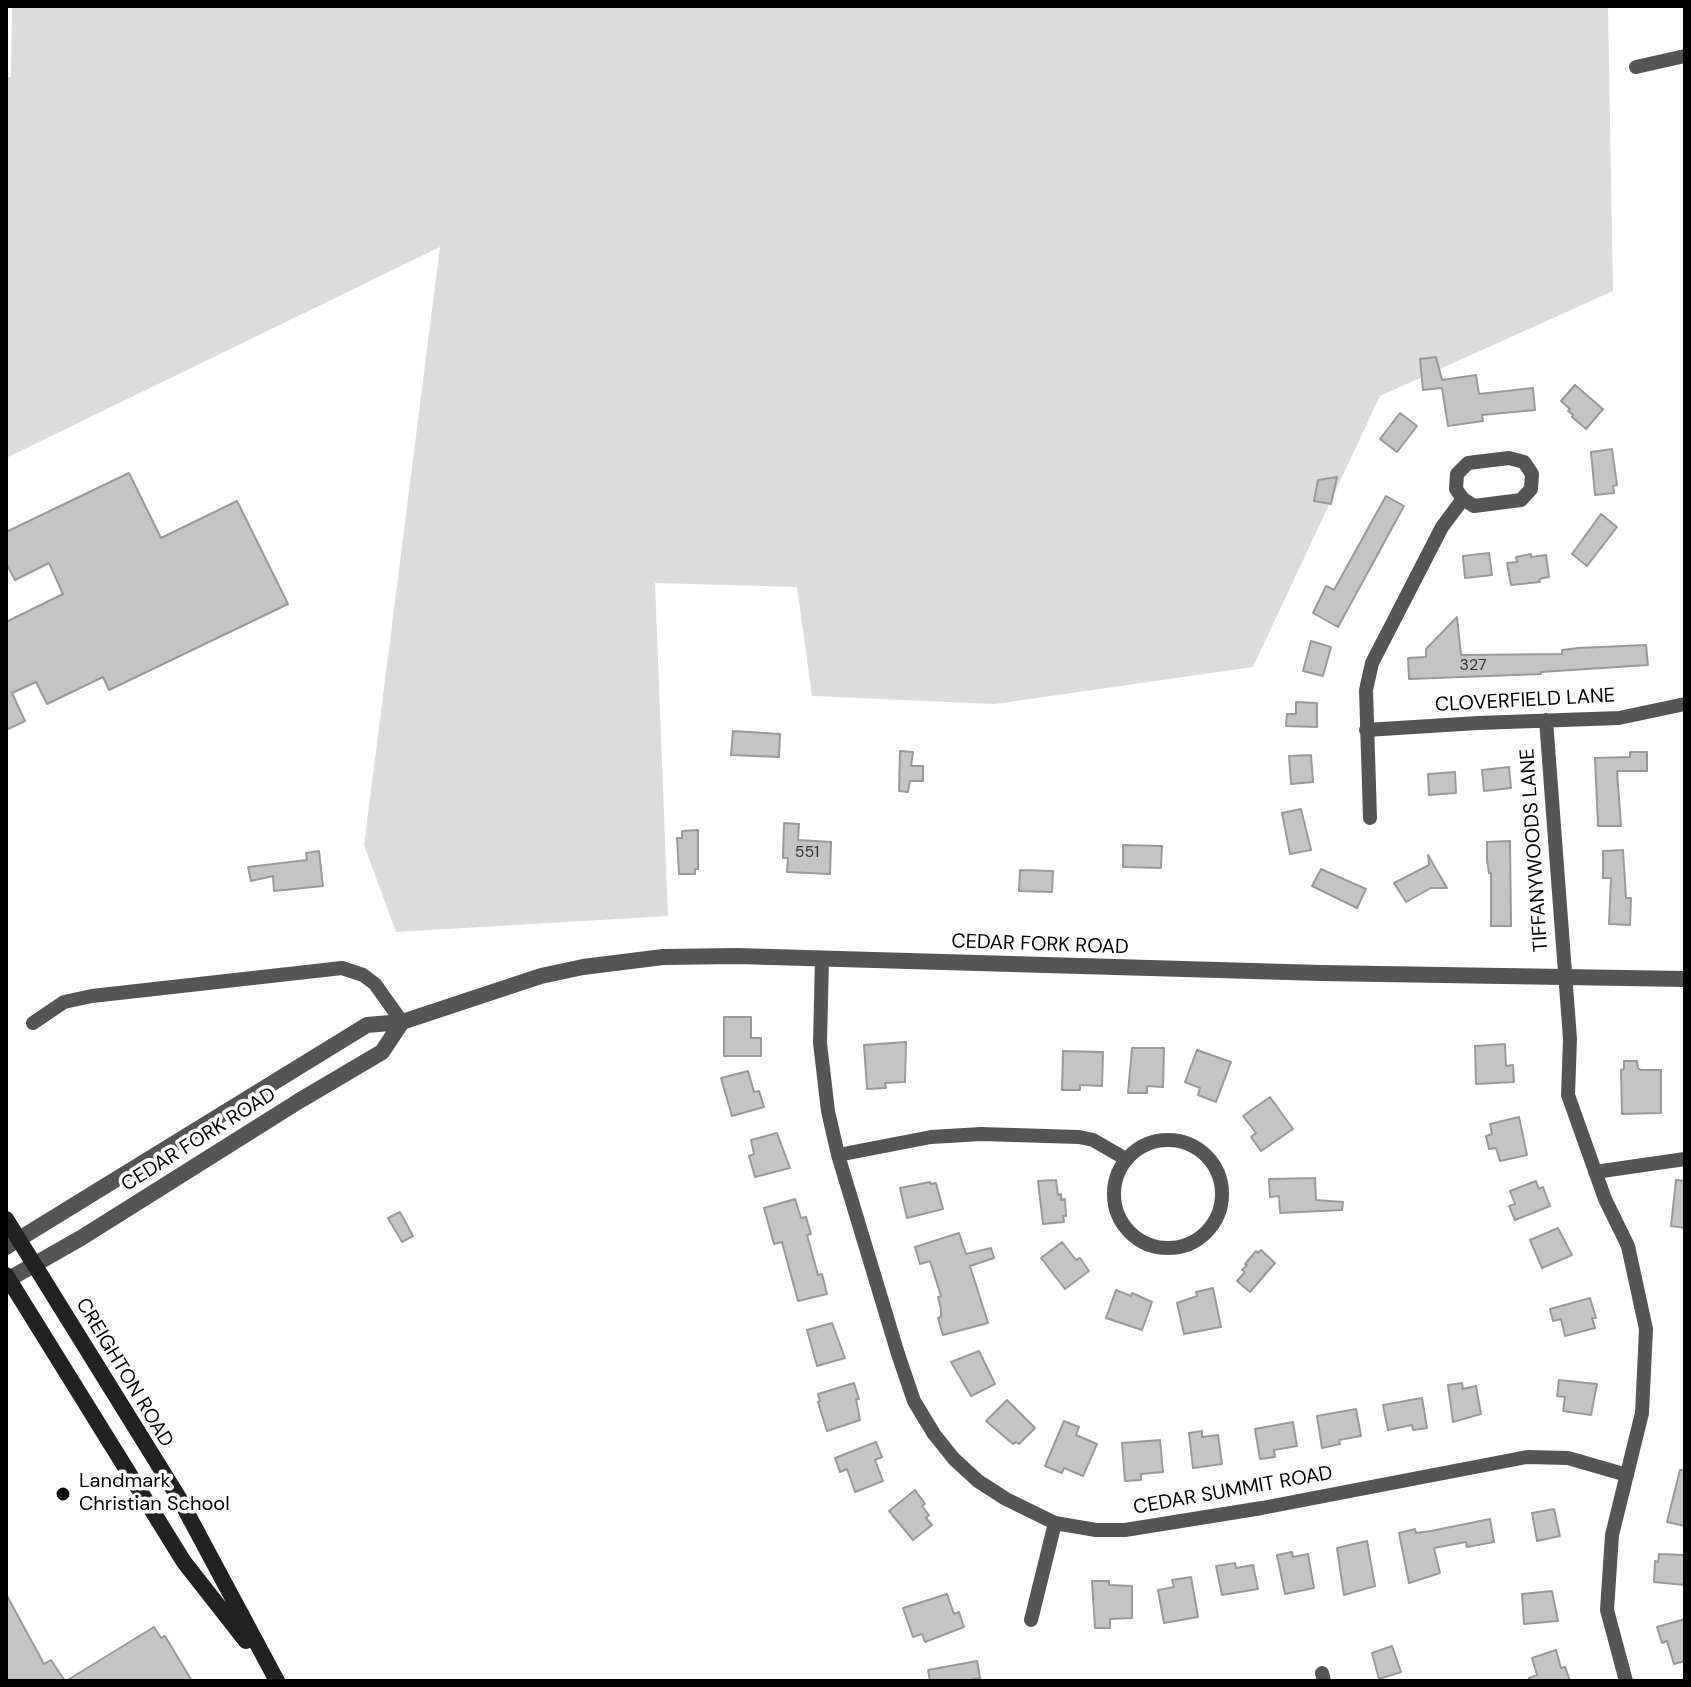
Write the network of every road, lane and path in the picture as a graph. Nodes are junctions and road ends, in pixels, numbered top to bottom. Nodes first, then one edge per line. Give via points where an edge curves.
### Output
1 (1685, 56) edge
2 (1636, 67) dead end
3 (1463, 499) junction
4 (1685, 704) edge
5 (1546, 720) junction
6 (1366, 730) junction
7 (1370, 818) dead end
8 (822, 959) junction
9 (1564, 977) junction
10 (1685, 979) edge
11 (402, 1022) junction
12 (33, 1023) dead end
13 (838, 1155) junction
14 (1126, 1159) junction
15 (1685, 1159) edge
16 (1595, 1172) junction
17 (6, 1219) edge
18 (12, 1243) edge
19 (34, 1264) junction
20 (7, 1278) edge
21 (1627, 1475) junction
22 (1055, 1523) junction
23 (1031, 1620) dead end
24 (275, 1678) edge
25 (1626, 1681) edge

1 - 2 street
3 - 3 street via 1474,506 1521,500 1531,489 1532,474 1517,459 1468,463 1455,481
3 - 6 street via 1442,527 1377,652 1366,690
4 - 5 street, CLOVERFIELD LANE via 1619,718
5 - 6 street, CLOVERFIELD LANE
5 - 9 street, TIFFANYWOODS LANE
6 - 7 street
8 - 9 street, CEDAR FORK ROAD
8 - 11 street, CEDAR FORK ROAD via 676,957 583,967
8 - 13 street, CEDAR SUMMIT ROAD via 822,1076
9 - 10 street, CEDAR FORK ROAD
9 - 16 street, TIFFANYWOODS LANE via 1568,1095
11 - 12 street via 375,984 342,968 92,996 64,1002
11 - 18 street, CEDAR FORK ROAD via 367,1025 345,1037
11 - 19 street, CEDAR FORK ROAD via 382,1052
13 - 14 street via 931,1137 981,1134 1079,1137
13 - 22 street, CEDAR SUMMIT ROAD via 914,1401 941,1442 978,1481
14 - 14 street via 1116,1181 1115,1205 1133,1236 1155,1246 1179,1247 1209,1229 1222,1195 1217,1172 1202,1153 1181,1142 1157,1141
15 - 16 street
16 - 21 street, TIFFANYWOODS LANE via 1628,1246 1646,1329 1642,1413
17 - 18 main road, CREIGHTON ROAD
18 - 19 main road, CREIGHTON ROAD
19 - 20 street, CEDAR FORK ROAD
19 - 24 main road, CREIGHTON ROAD via 179,1498
20 - 24 main road, CREIGHTON ROAD via 184,1562
21 - 22 street, CEDAR SUMMIT ROAD via 1568,1458 1527,1457 1155,1527 1096,1530
21 - 25 street, TIFFANYWOODS LANE via 1612,1535 1607,1610
22 - 23 street

